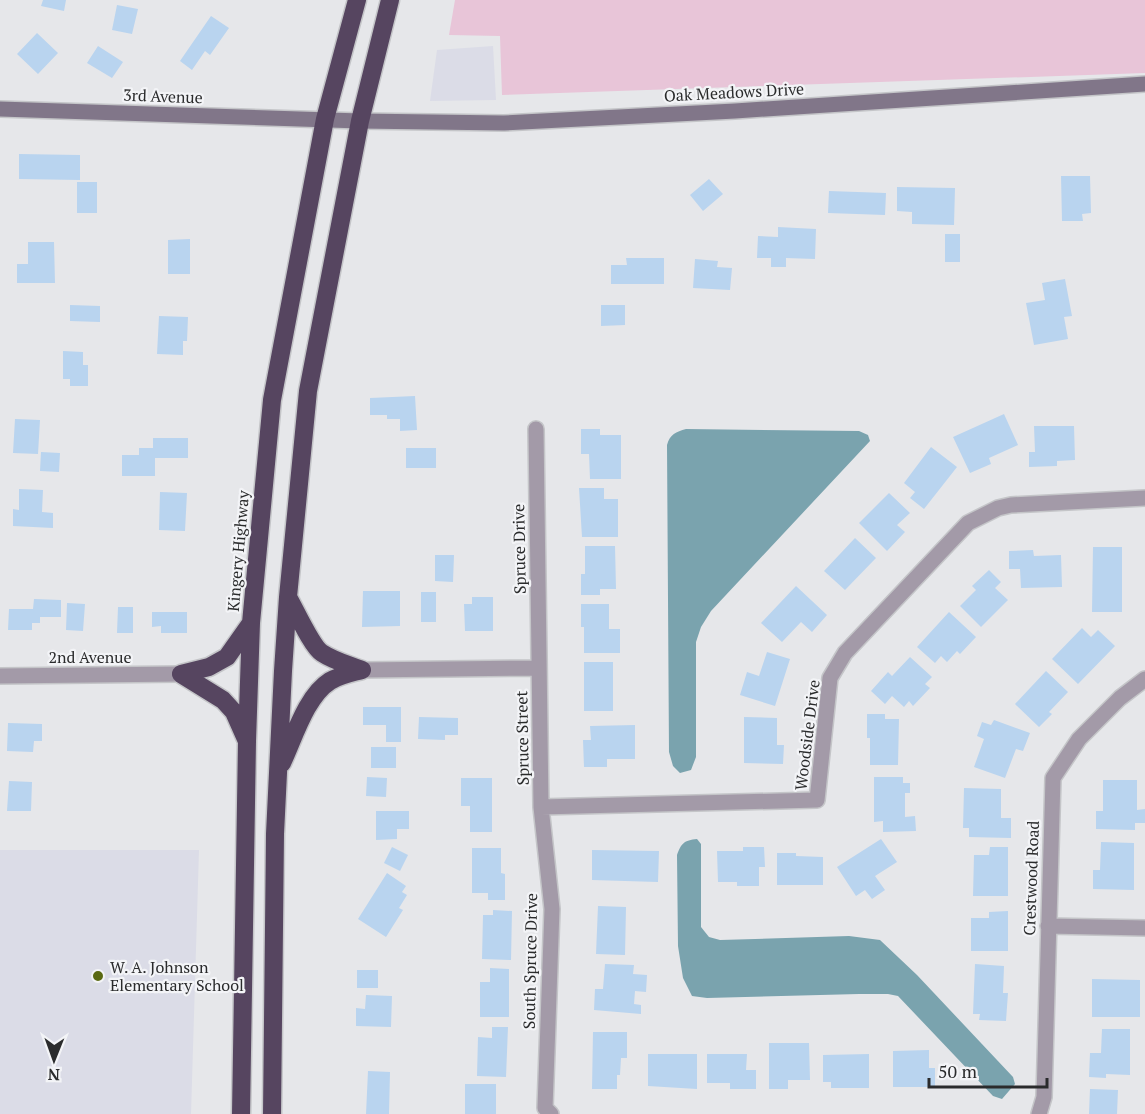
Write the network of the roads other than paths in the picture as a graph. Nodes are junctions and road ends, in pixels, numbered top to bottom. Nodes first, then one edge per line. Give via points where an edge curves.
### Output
1 (357, 0) edge
2 (390, 0) edge
3 (1145, 84) edge
4 (0, 109) edge
5 (325, 119) junction
6 (360, 121) junction
7 (536, 429) dead end
8 (1145, 498) edge
9 (288, 597) junction
10 (251, 622) junction
11 (538, 669) junction
12 (362, 670) junction
13 (181, 674) junction
14 (0, 676) edge
15 (1145, 679) edge
16 (247, 741) junction
17 (278, 771) junction
18 (541, 807) junction
19 (1048, 926) junction
20 (1145, 928) edge
21 (241, 1114) edge
22 (272, 1114) edge
23 (551, 1114) edge
24 (1039, 1114) edge

1 - 5 highway, Kingery Highway
2 - 6 highway
3 - 6 street, Oak Meadows Drive via 504,123
4 - 5 street, 3rd Avenue
5 - 6 street, Oak Meadows Drive
5 - 10 highway, Kingery Highway via 272,400
6 - 9 highway via 308,391
7 - 11 street, Spruce Drive
8 - 18 street, Woodside Drive via 1011,505 968,523 845,653 830,678 818,800
9 - 12 highway via 321,652
9 - 17 highway
10 - 13 highway via 227,657 209,667
10 - 16 highway, Kingery Highway
11 - 12 street
11 - 18 street, Spruce Street
12 - 17 highway via 330,680 315,694
13 - 14 street, 2nd Avenue
13 - 16 highway via 223,700 234,712
15 - 19 street, Crestwood Road via 1079,739 1053,778
16 - 21 highway, Kingery Highway
17 - 22 highway
18 - 23 street, South Spruce Drive via 552,909 546,1108
19 - 20 street
19 - 24 street, Crestwood Road via 1044,1097

